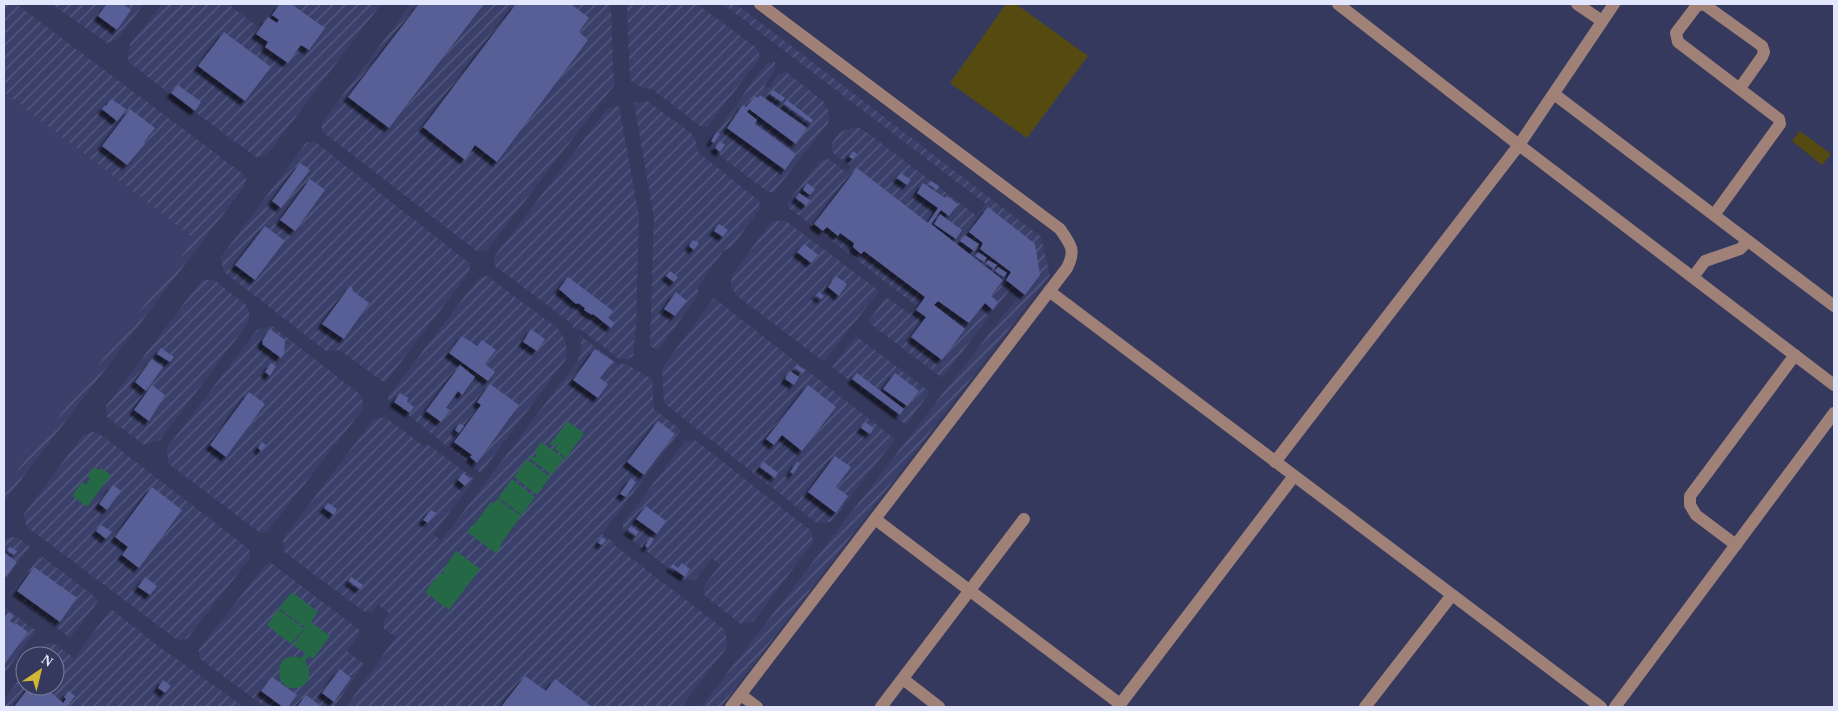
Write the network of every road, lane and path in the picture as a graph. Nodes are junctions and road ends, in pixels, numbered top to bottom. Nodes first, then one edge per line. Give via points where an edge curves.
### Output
1 (760, 4) edge
2 (1338, 4) edge
3 (1577, 4) edge
4 (1614, 4) edge
5 (1602, 21) junction
6 (1740, 88) junction
7 (1554, 94) junction
8 (1519, 145) junction
9 (1714, 215) junction
10 (1748, 241) junction
11 (1693, 277) junction
12 (1049, 291) junction
13 (1834, 306) edge
14 (1795, 355) junction
15 (1834, 385) edge
16 (1834, 413) edge
17 (1275, 462) junction
18 (1294, 476) junction
19 (875, 519) junction
20 (1024, 519) dead end
21 (1736, 545) junction
22 (970, 590) junction
23 (1452, 595) junction
24 (902, 679) junction
25 (740, 695) junction
26 (1119, 706) edge
27 (731, 707) edge
28 (757, 707) edge
29 (881, 707) edge
30 (938, 707) edge
31 (1365, 707) edge
32 (1600, 707) edge
33 (1615, 707) edge

1 - 12 street via 1060,229 1073,257
2 - 8 street
3 - 5 street
4 - 5 street
5 - 7 street
6 - 6 street via 1678,42 1676,33 1698,4 1705,5 1762,46 1762,57
6 - 9 street via 1779,119 1780,124
7 - 8 street
7 - 9 street
8 - 11 street
8 - 17 street
9 - 10 street
10 - 11 street via 1740,249 1705,261
10 - 13 street
11 - 14 street
12 - 17 street
12 - 19 street
14 - 15 street
14 - 21 street via 1690,496 1690,505 1696,515
16 - 21 street
17 - 18 street
18 - 23 street
18 - 26 street
19 - 22 street
19 - 25 street
20 - 22 street
21 - 33 street
22 - 24 street
22 - 26 street
23 - 31 street
23 - 32 street
24 - 29 street
24 - 30 street
25 - 27 street
25 - 28 street

